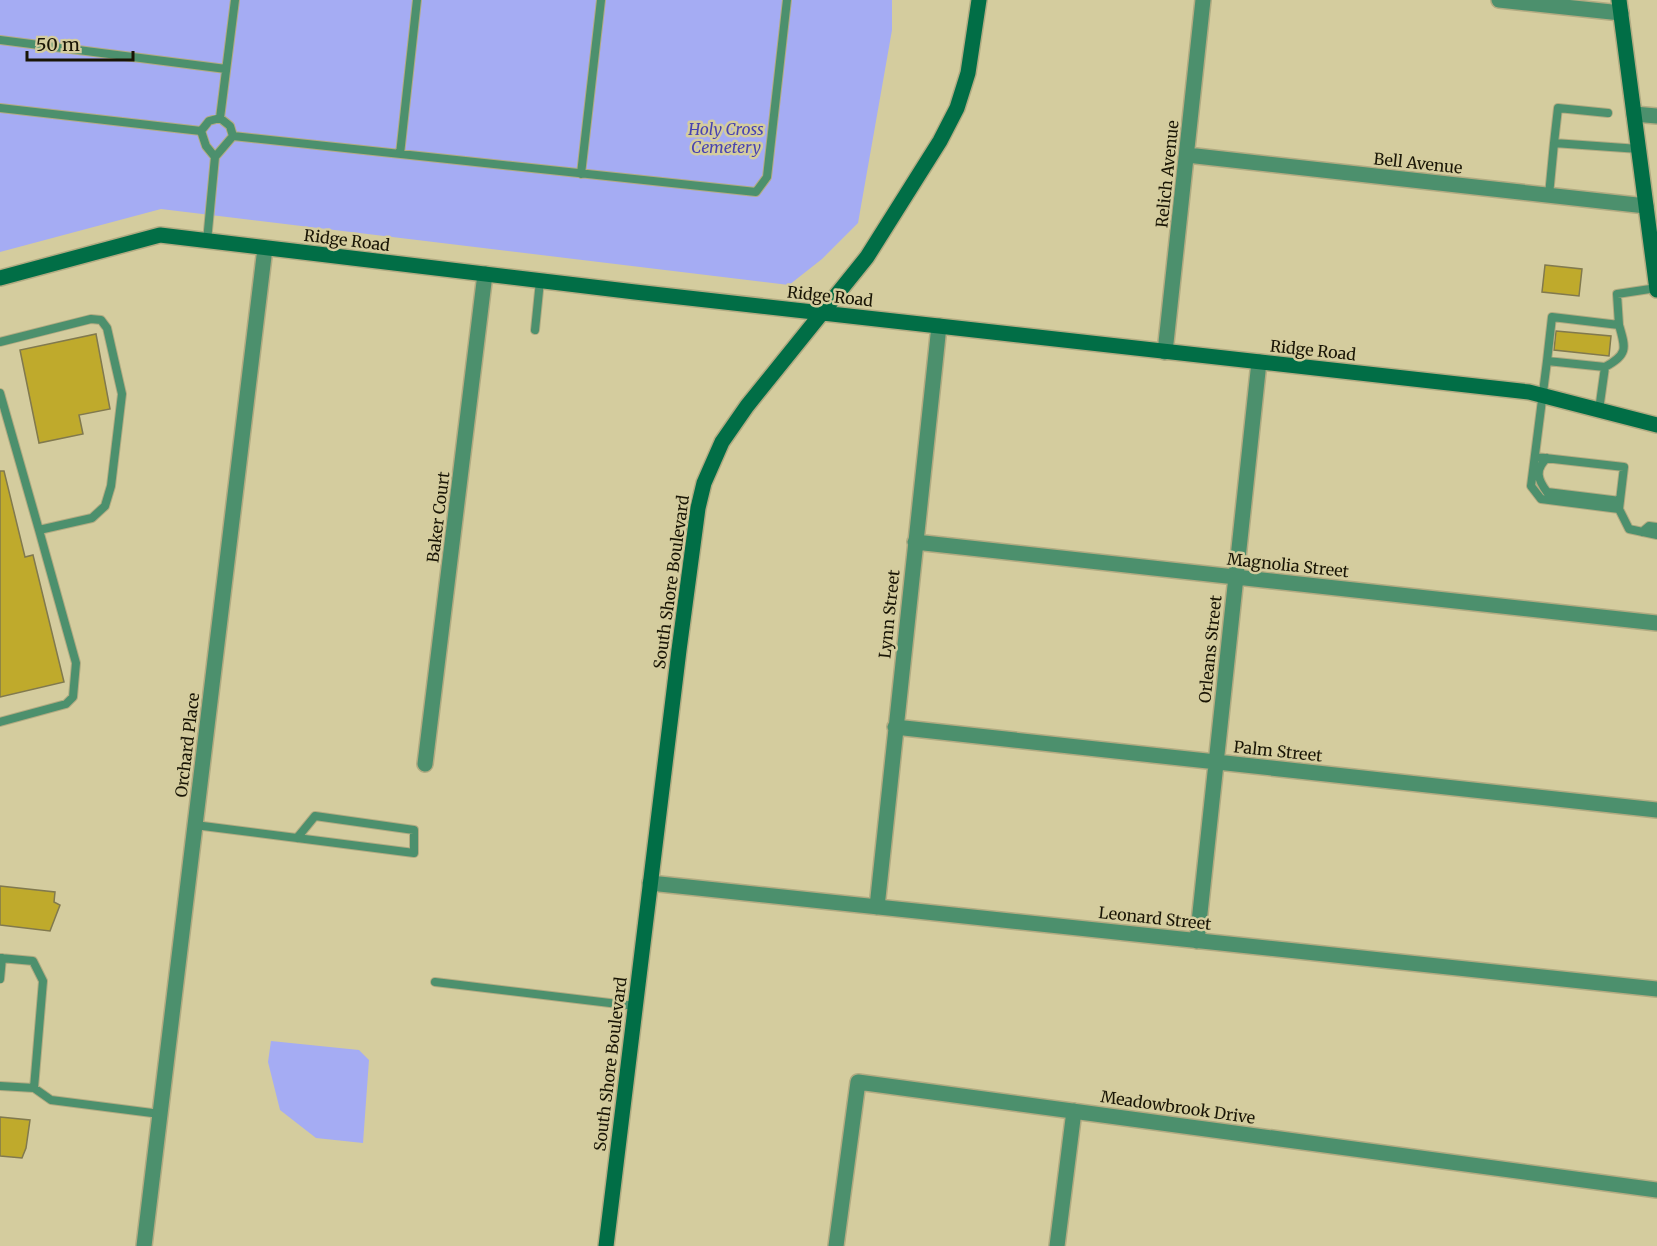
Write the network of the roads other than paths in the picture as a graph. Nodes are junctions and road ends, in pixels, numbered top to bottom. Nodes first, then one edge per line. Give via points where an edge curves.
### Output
1 (235, 0) edge
2 (417, 0) edge
3 (601, 0) edge
4 (787, 0) edge
5 (979, 0) edge
6 (1203, 0) edge
7 (1499, 0) edge
8 (1620, 7) edge
9 (0, 40) edge
10 (226, 69) junction
11 (0, 108) edge
12 (1608, 113) dead end
13 (1634, 114) junction
14 (1657, 116) edge
15 (219, 118) junction
16 (201, 132) junction
17 (233, 136) junction
18 (1554, 142) junction
19 (1639, 149) junction
20 (400, 154) junction
21 (1187, 155) junction
22 (215, 157) junction
23 (581, 174) junction
24 (1549, 195) junction
25 (1652, 206) edge
26 (1653, 225) edge
27 (207, 241) junction
28 (265, 248) junction
29 (1654, 250) edge
30 (484, 274) junction
31 (0, 278) edge
32 (540, 281) junction
33 (1657, 289) edge
34 (822, 313) junction
35 (1619, 325) junction
36 (939, 326) junction
37 (535, 330) dead end
38 (0, 342) edge
39 (1165, 351) junction
40 (1547, 361) junction
41 (1259, 362) junction
42 (1605, 367) junction
43 (0, 393) edge
44 (1544, 396) junction
45 (1599, 410) junction
46 (1657, 425) edge
47 (1536, 457) junction
48 (1547, 458) junction
49 (1620, 505) junction
50 (1657, 527) edge
51 (39, 530) junction
52 (1641, 531) junction
53 (1657, 535) edge
54 (915, 542) junction
55 (1236, 577) junction
56 (1657, 623) edge
57 (0, 722) edge
58 (895, 727) junction
59 (1215, 762) junction
60 (425, 764) dead end
61 (1657, 810) edge
62 (195, 825) junction
63 (297, 838) junction
64 (650, 883) junction
65 (877, 907) junction
66 (1197, 941) junction
67 (1, 958) edge
68 (0, 979) edge
69 (435, 982) dead end
70 (1657, 989) edge
71 (635, 1006) junction
72 (0, 1086) edge
73 (34, 1088) junction
74 (1074, 1111) junction
75 (160, 1114) junction
76 (1657, 1190) edge
77 (144, 1246) edge
78 (606, 1246) edge
79 (836, 1246) edge
80 (1057, 1246) edge

1 - 10 lane
2 - 20 lane
3 - 23 lane
4 - 23 lane via 767,177 756,192
5 - 34 street, South Shore Boulevard via 968,73 957,108 867,257
6 - 21 street, Relich Avenue
7 - 8 street
8 - 13 street
9 - 10 lane
10 - 15 lane
11 - 16 lane
12 - 18 lane via 1557,108
13 - 14 street
13 - 19 street
15 - 16 lane via 209,121
15 - 17 lane via 230,126
16 - 22 lane
17 - 20 lane
17 - 22 lane
18 - 19 lane
18 - 24 lane
19 - 25 street
20 - 23 lane
21 - 24 street, Bell Avenue
21 - 39 street, Relich Avenue
22 - 27 lane
24 - 25 street, Bell Avenue
25 - 26 street
26 - 29 street
27 - 28 street, Ridge Road
27 - 31 street, Ridge Road via 160,236 140,239
28 - 30 street, Ridge Road
28 - 62 street, Orchard Place
29 - 33 street
30 - 32 street, Ridge Road
30 - 60 street, Baker Court
32 - 34 street, Ridge Road
32 - 37 lane
33 - 35 lane via 1617,294
34 - 36 street, Ridge Road
34 - 64 street, South Shore Boulevard via 722,442 704,483
35 - 40 lane via 1552,318
35 - 42 lane via 1624,352
36 - 39 street, Ridge Road
36 - 54 street, Lynn Street
38 - 51 lane via 91,319 101,320 107,328 122,394 105,506 92,518
39 - 41 street, Ridge Road
40 - 42 lane
40 - 44 lane
41 - 44 street, Ridge Road
41 - 55 street, Orleans Street
42 - 45 lane
43 - 51 lane
44 - 45 street, Ridge Road
44 - 47 lane
45 - 46 street, Ridge Road
47 - 48 lane
47 - 49 lane via 1532,486 1541,500
48 - 49 lane via 1538,471 1538,479 1547,492
48 - 49 lane via 1624,467
49 - 52 lane via 1629,529
50 - 52 lane
51 - 57 lane via 76,663 73,697 66,704
52 - 53 lane
54 - 55 street, Magnolia Street
54 - 58 street, Lynn Street
55 - 56 street, Magnolia Street
55 - 59 street, Orleans Street
58 - 59 street, Palm Street
58 - 65 street, Lynn Street
59 - 61 street, Palm Street
59 - 66 street, Orleans Street
62 - 63 lane
62 - 75 street, Orchard Place
63 - 63 lane via 309,839 414,853 414,830 315,816
64 - 65 street, Leonard Street
64 - 71 street, South Shore Boulevard
65 - 66 street, Leonard Street
66 - 70 street, Leonard Street
67 - 68 lane
67 - 73 lane via 33,961 43,981
69 - 71 lane
71 - 78 street, South Shore Boulevard
72 - 73 lane
73 - 75 lane via 51,1100
74 - 76 street, Meadowbrook Drive
74 - 79 street, Meadowbrook Drive via 858,1082
74 - 80 street
75 - 77 street, Orchard Place

